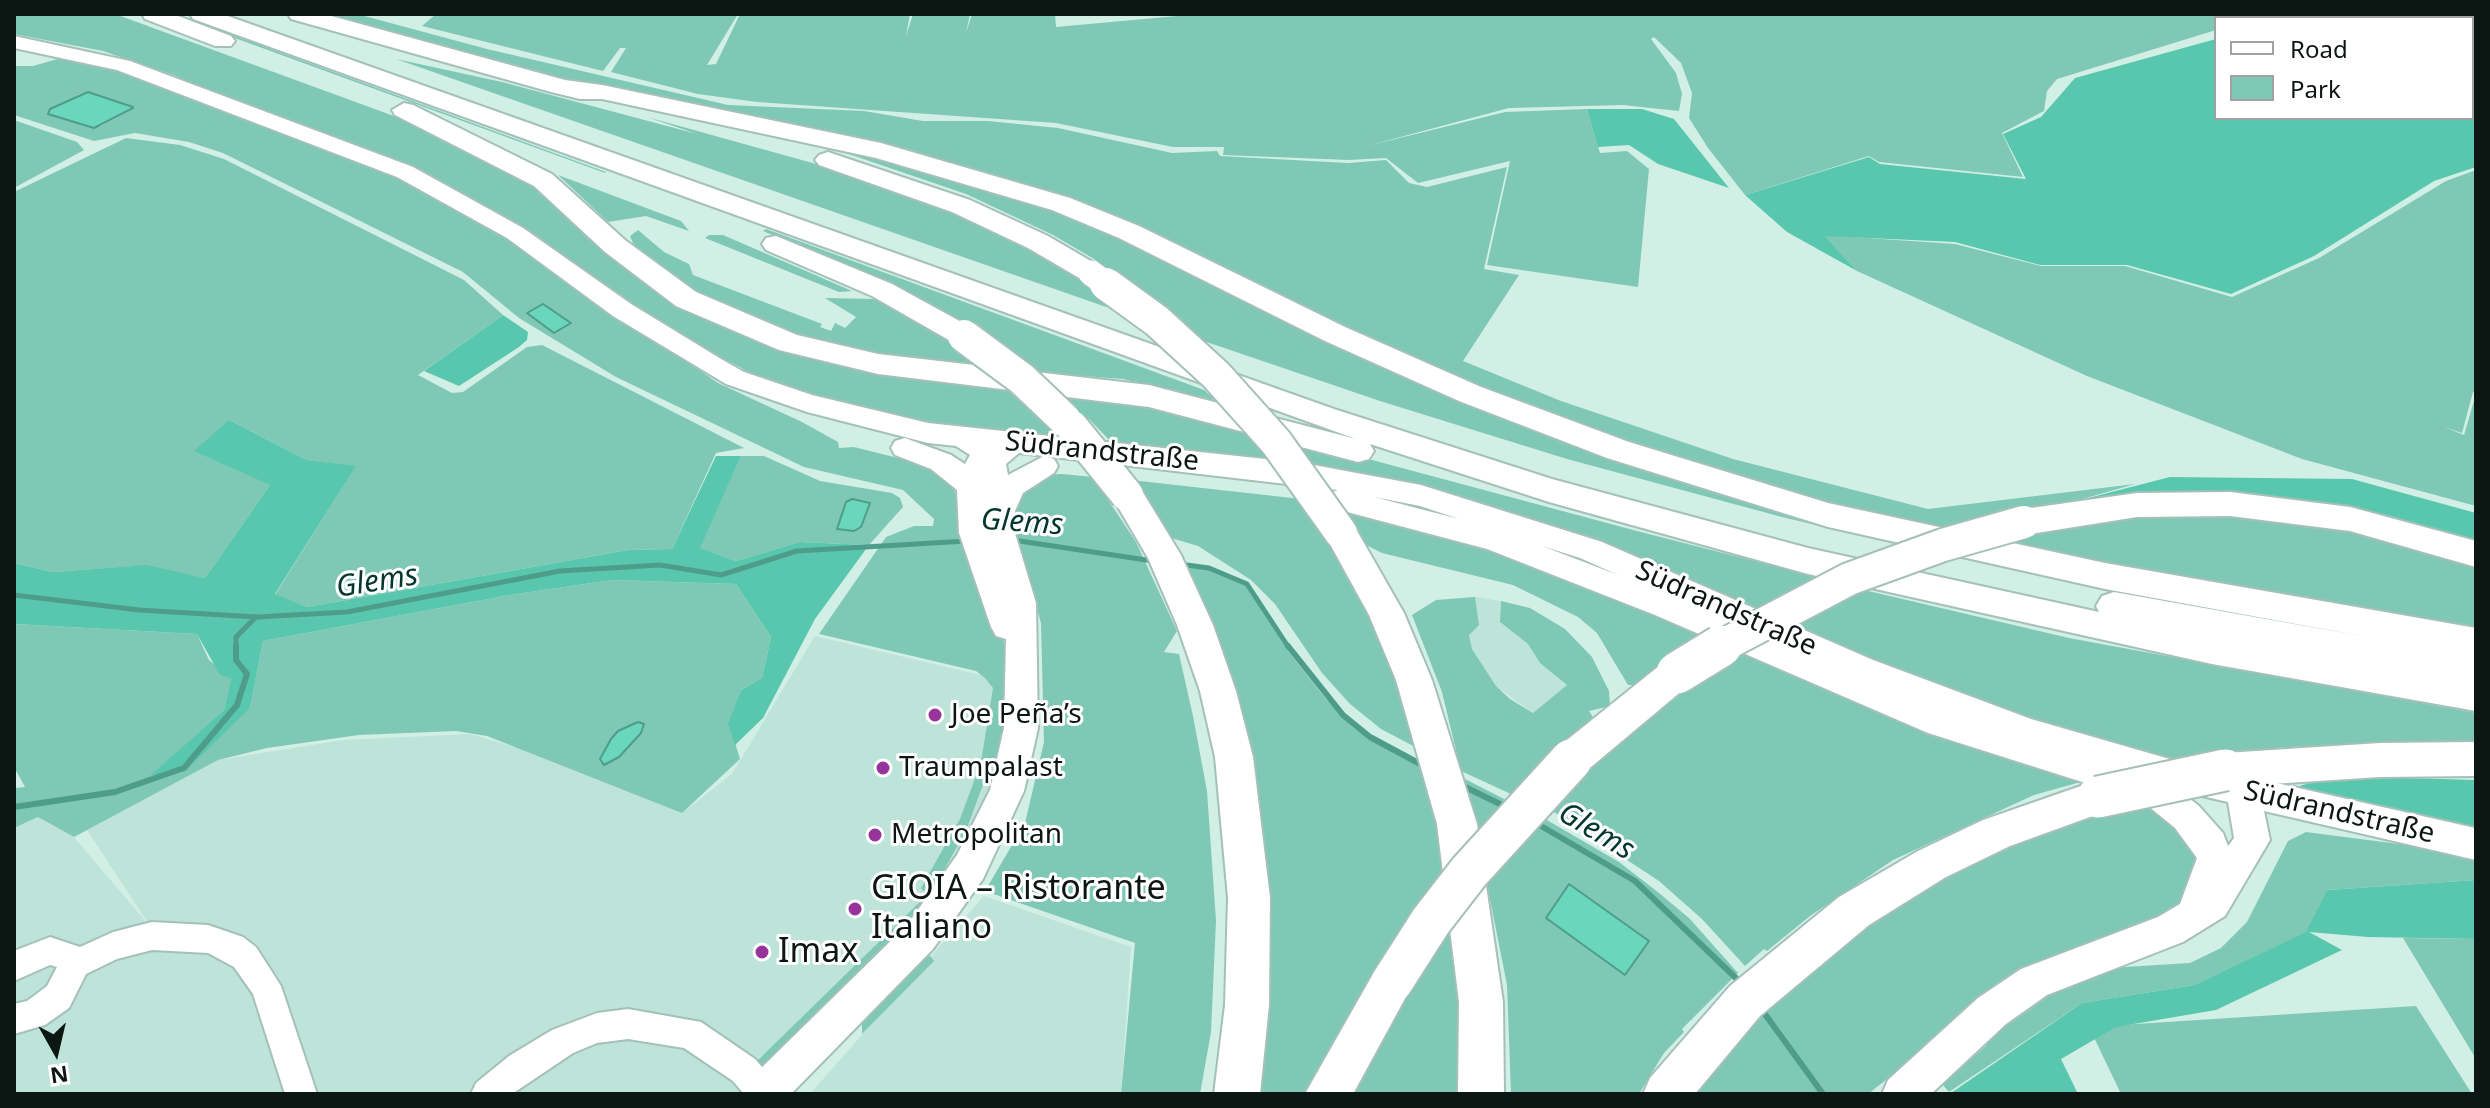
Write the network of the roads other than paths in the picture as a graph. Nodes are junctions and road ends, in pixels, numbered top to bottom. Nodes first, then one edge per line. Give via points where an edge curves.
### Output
1 (134, 14) edge
2 (153, 14) edge
3 (246, 14) edge
4 (299, 14) edge
5 (192, 20) edge
6 (14, 42) edge
7 (560, 87) junction
8 (607, 100) junction
9 (404, 110) junction
10 (735, 378) junction
11 (963, 437) junction
12 (905, 448) junction
13 (1039, 456) junction
14 (989, 460) junction
15 (971, 487) junction
16 (984, 521) junction
17 (1666, 523) junction
18 (2476, 554) edge
19 (2476, 642) edge
20 (2476, 671) edge
21 (2476, 696) edge
22 (2476, 759) edge
23 (2154, 791) junction
24 (2238, 792) junction
25 (2475, 844) edge
26 (2215, 858) junction
27 (2193, 915) junction
28 (14, 966) edge
29 (72, 966) junction
30 (14, 1019) edge
31 (301, 1094) edge
32 (487, 1094) edge
33 (764, 1094) edge
34 (1237, 1094) edge
35 (1328, 1094) edge
36 (1481, 1094) edge
37 (1666, 1094) edge
38 (1902, 1094) edge

1 - 5 highway
2 - 5 highway
3 - 8 highway via 417,60
3 - 20 highway via 1326,397 1579,476 2018,586
4 - 7 highway
5 - 9 highway
5 - 17 highway via 1323,417
6 - 10 main road via 136,69 433,186 515,233 622,310
7 - 8 highway
7 - 19 highway via 881,151 1033,194 1129,232 1470,394 1618,450 1828,515 2105,576
8 - 36 highway, bridge via 904,184 1011,228 1091,273 1157,321 1216,375 1276,442 1341,533 1386,613 1429,722 1457,824 1481,1002
9 - 17 highway via 543,180 615,246 686,299 789,343 878,364 1149,396 1596,514
9 - 34 highway, bridge via 780,245 882,290 964,336 1013,372 1068,424 1132,502 1164,555 1195,625 1227,724 1244,837 1249,951
10 - 11 main road, Südrandstraße via 868,421
10 - 12 main road via 773,404
11 - 13 main road, Südrandstraße
11 - 14 main road
12 - 14 main road, Südrandstraße
12 - 15 main road via 941,462
13 - 14 main road, Südrandstraße
13 - 16 main road
13 - 23 main road, Südrandstraße via 1288,491 1391,511 1493,539 1940,723
13 - 24 main road, Südrandstraße via 1303,473 1421,496 1503,519 1669,582 1976,713
14 - 15 main road via 974,472
14 - 16 main road via 994,468 992,504
15 - 16 main road
16 - 33 main road via 1008,631 1019,645 1024,687 1007,791 970,867 920,937
17 - 21 highway via 2021,610
18 - 35 highway, bridge via 2350,519 2259,506 2137,505 2024,522 1849,579 1758,624 1677,673 1571,760 1431,921
22 - 24 highway via 2350,761
23 - 24 main road, Südrandstraße
23 - 26 main road via 2187,817
24 - 25 main road, Südrandstraße via 2390,837
24 - 26 main road
24 - 27 main road via 2252,840 2212,904
24 - 37 highway, bridge via 2149,784 1997,833 1932,864 1854,911 1783,967 1703,1047
26 - 27 main road
27 - 38 main road via 2170,930 2034,982 1992,1011
28 - 29 street via 50,951 69,957
29 - 30 street via 58,997 34,1014
29 - 31 street via 113,946 152,936 208,939 232,947 266,986
32 - 33 street via 563,1041 628,1024 690,1033 744,1070

